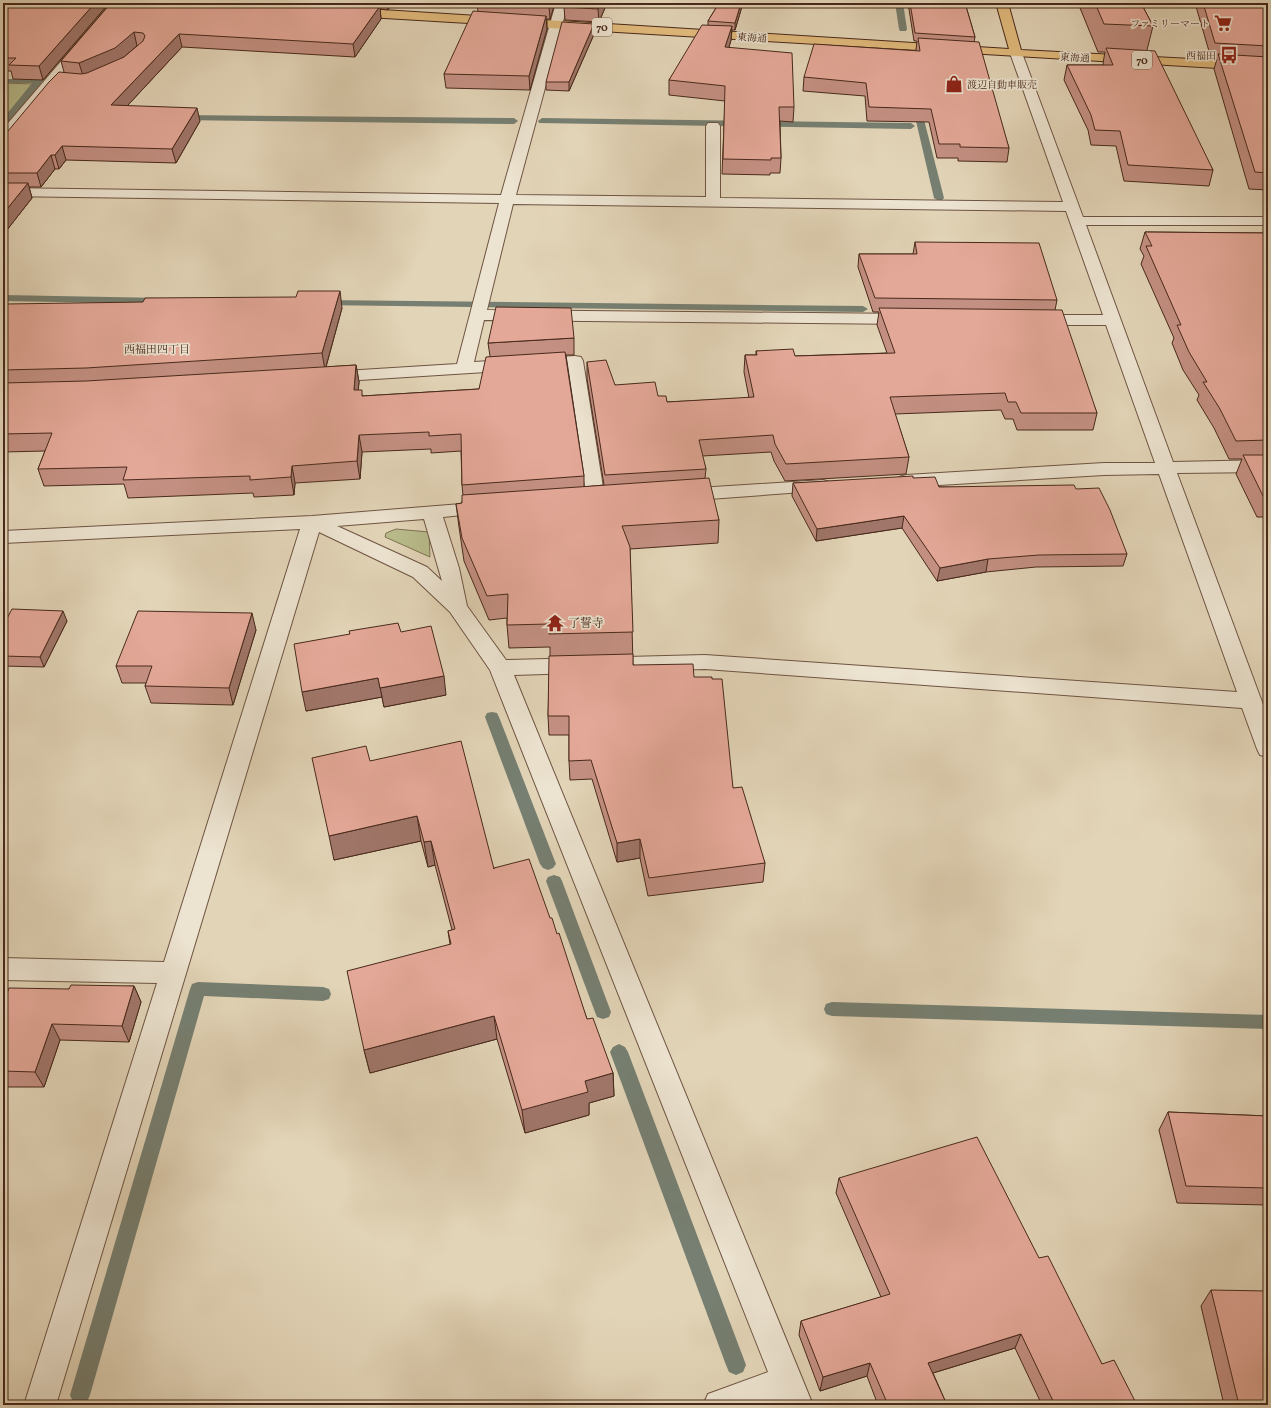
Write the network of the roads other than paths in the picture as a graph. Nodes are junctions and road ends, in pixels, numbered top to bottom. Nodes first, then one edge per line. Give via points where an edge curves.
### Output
1 (116, 3) edge
2 (562, 3) edge
3 (1002, 3) edge
4 (337, 12) edge
5 (555, 24) junction
6 (1016, 53) junction
7 (1268, 67) edge
8 (52, 79) junction
9 (66, 80) edge
10 (713, 126) dead end
11 (3, 138) edge
12 (3, 192) edge
13 (507, 199) junction
14 (713, 202) junction
15 (1074, 214) junction
16 (1268, 221) edge
17 (479, 308) junction
18 (924, 319) edge
19 (1019, 320) edge
20 (1113, 320) junction
21 (464, 368) junction
22 (313, 378) edge
23 (1268, 466) edge
24 (1166, 469) junction
25 (886, 482) edge
26 (839, 485) edge
27 (666, 496) edge
28 (596, 500) edge
29 (502, 507) edge
30 (432, 512) junction
31 (312, 522) junction
32 (3, 537) edge
33 (457, 607) junction
34 (500, 668) junction
35 (1257, 705) edge
36 (1268, 749) edge
37 (3, 969) edge
38 (173, 973) junction
39 (792, 1393) edge
40 (40, 1405) edge
41 (719, 1405) edge

1 - 8 street
2 - 5 street
3 - 6 main road
4 - 5 main road, 東海通 / 70
5 - 6 main road, 東海通 / 70
5 - 13 street
6 - 7 main road, 東海通 / 70
6 - 15 street
8 - 9 street
8 - 11 street
10 - 14 street
12 - 13 street
13 - 14 street
13 - 17 street
14 - 15 street
15 - 16 street
15 - 20 street
17 - 18 street
17 - 21 street
19 - 20 street
20 - 24 street
21 - 22 street
21 - 28 street via 575,361
23 - 24 street
24 - 25 street via 1104,469
24 - 35 street
26 - 27 street
29 - 30 street
30 - 31 street
30 - 33 street via 449,568
31 - 32 street
31 - 33 street via 420,572
31 - 38 street
33 - 34 street
34 - 35 street via 705,662
34 - 39 street
35 - 36 street
37 - 38 street
38 - 40 street
39 - 41 street

